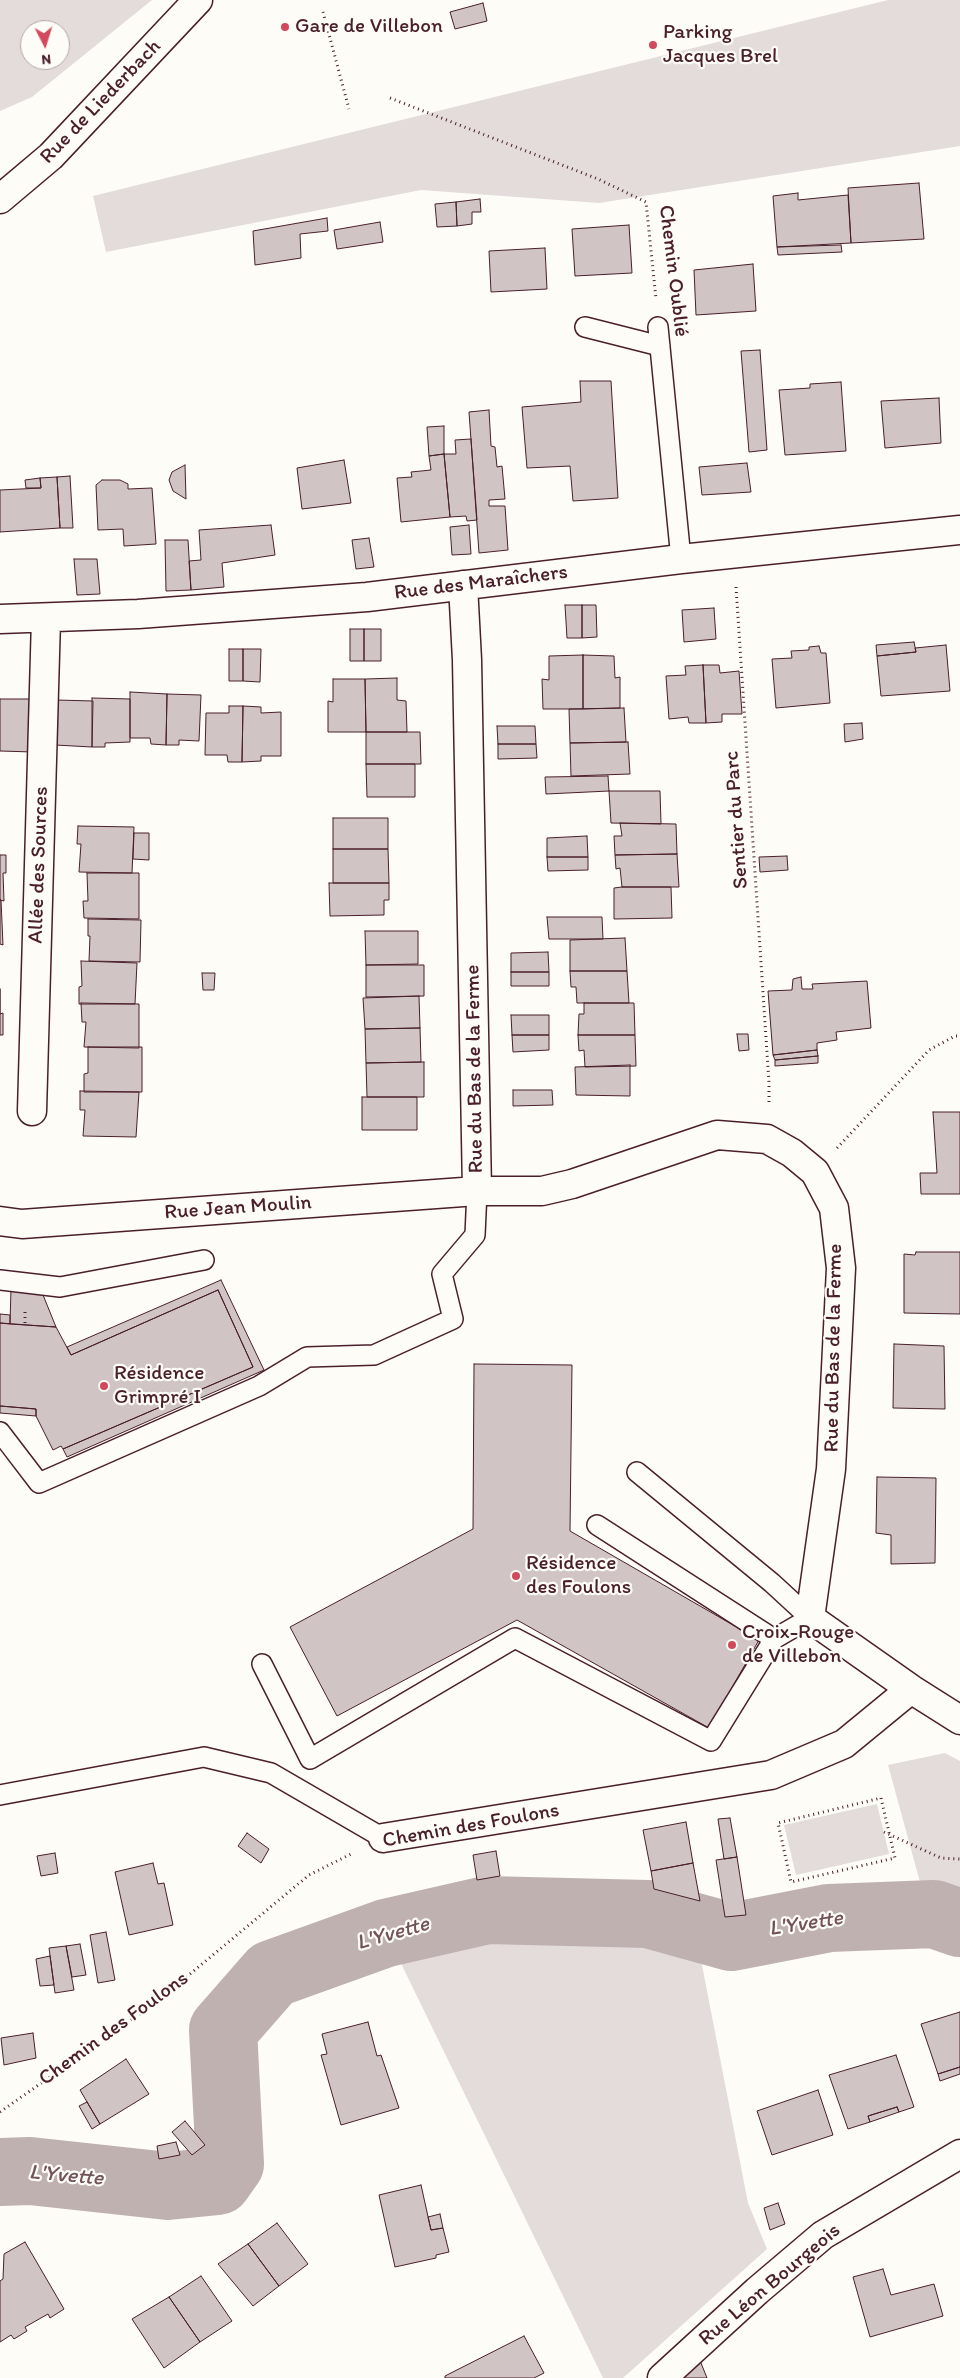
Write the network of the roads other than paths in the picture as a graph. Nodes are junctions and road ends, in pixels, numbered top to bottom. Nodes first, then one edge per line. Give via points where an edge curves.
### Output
1 (198, 0) edge
2 (0, 199) edge
3 (585, 327) dead end
4 (658, 327) road end
5 (660, 346) junction
6 (960, 530) edge
7 (681, 559) junction
8 (463, 585) junction
9 (0, 619) edge
10 (46, 619) junction
11 (32, 1111) dead end
12 (477, 1191) junction
13 (0, 1221) edge
14 (204, 1260) dead end
15 (0, 1280) edge
16 (0, 1432) edge
17 (638, 1472) dead end
18 (597, 1524) dead end
19 (810, 1618) junction
20 (774, 1639) junction
21 (262, 1664) dead end
22 (911, 1689) junction
23 (960, 1720) edge
24 (0, 1795) edge
25 (383, 1838) joint
26 (960, 2154) edge
27 (662, 2378) edge

1 - 2 street, Rue de Liederbach via 51,156
3 - 5 lane
4 - 5 lane, Chemin Oublié
5 - 7 lane, Chemin Oublié
6 - 7 street, Rue des Maraîchers
7 - 8 street, Rue des Maraîchers
8 - 10 street, Rue des Maraîchers via 367,597
8 - 12 street, Rue du Bas de la Ferme
9 - 10 street, Rue des Maraîchers
10 - 11 street, Allée des Sources
12 - 13 street, Rue Jean Moulin via 22,1224
12 - 16 lane via 474,1236 442,1274 453,1319 374,1355 307,1357 259,1386 39,1484
12 - 19 street, Rue du Bas de la Ferme via 549,1189 572,1184 717,1135 767,1139 792,1153 815,1172 834,1208 840,1268 831,1469
14 - 15 lane via 60,1288
17 - 19 lane
18 - 20 lane
19 - 20 lane
19 - 22 street
20 - 21 lane via 710,1741 515,1638 310,1759
22 - 23 street
22 - 25 street, Chemin des Foulons via 844,1744 771,1775
24 - 25 lane via 204,1757 272,1773
26 - 27 street, Rue Léon Bourgeois via 823,2234

